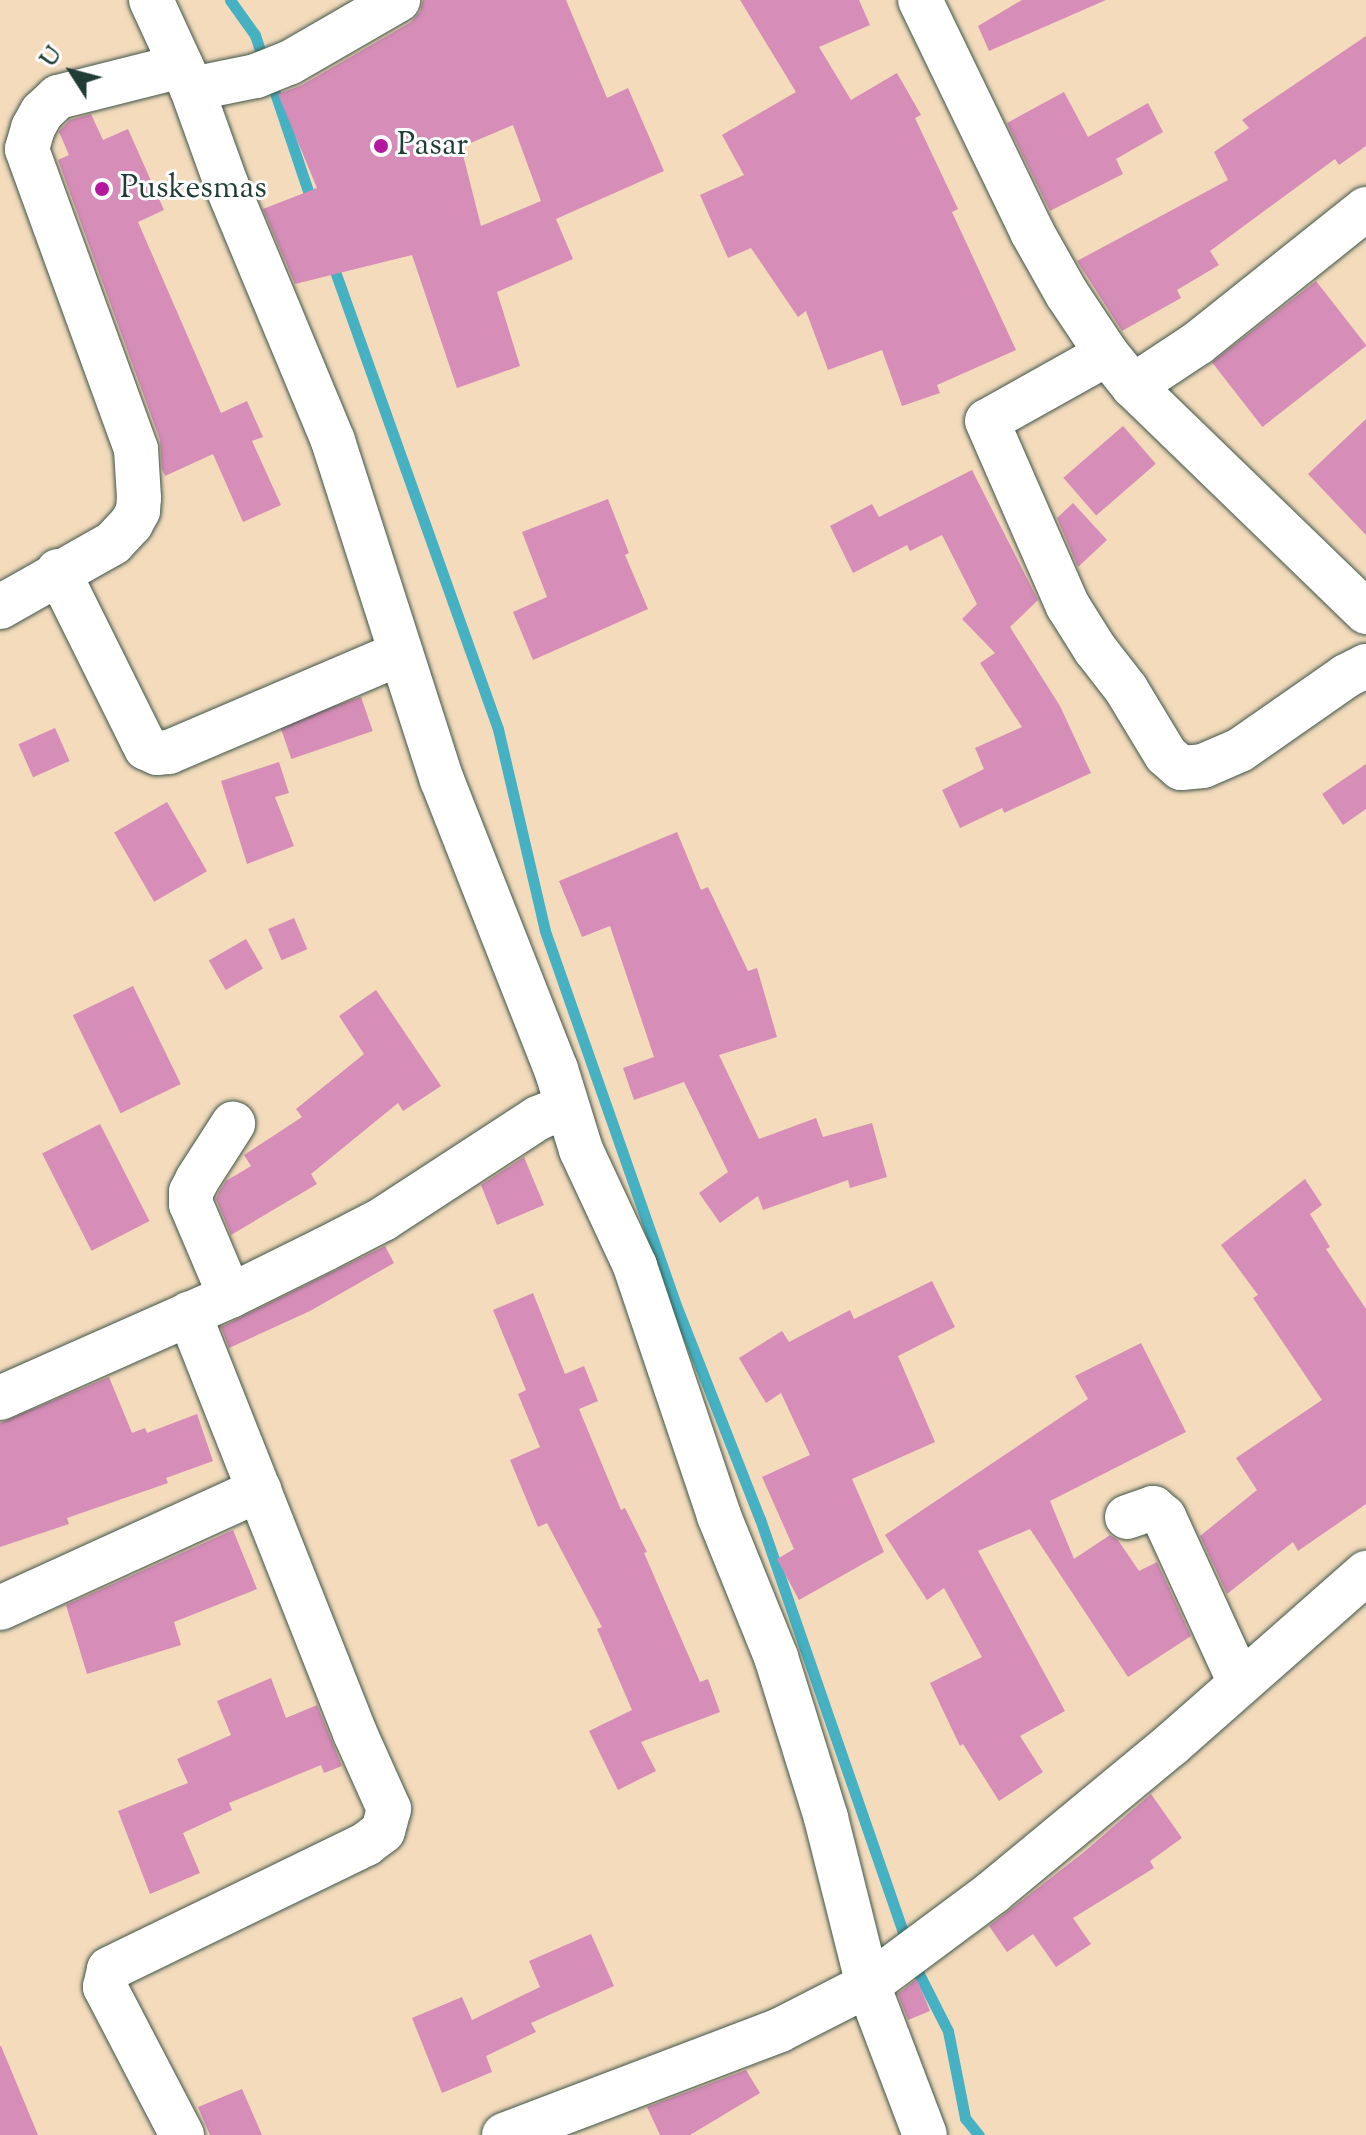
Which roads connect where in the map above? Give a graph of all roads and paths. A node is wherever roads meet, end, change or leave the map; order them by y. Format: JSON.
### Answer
{"nodes":[{"id":1,"x":151,"y":0,"type":"edge"},
{"id":2,"x":398,"y":0,"type":"edge"},
{"id":3,"x":920,"y":0,"type":"edge"},
{"id":4,"x":187,"y":77,"type":"junction"},
{"id":5,"x":1366,"y":209,"type":"edge"},
{"id":6,"x":1120,"y":370,"type":"junction"},
{"id":7,"x":58,"y":571,"type":"junction"},
{"id":8,"x":0,"y":607,"type":"edge"},
{"id":9,"x":1366,"y":612,"type":"edge"},
{"id":10,"x":401,"y":653,"type":"junction"},
{"id":11,"x":1366,"y":666,"type":"edge"},
{"id":12,"x":567,"y":1106,"type":"junction"},
{"id":13,"x":233,"y":1124,"type":"dead end"},
{"id":14,"x":230,"y":1296,"type":"junction"},
{"id":15,"x":189,"y":1314,"type":"junction"},
{"id":16,"x":0,"y":1398,"type":"edge"},
{"id":17,"x":259,"y":1490,"type":"junction"},
{"id":18,"x":1127,"y":1517,"type":"dead end"},
{"id":19,"x":1366,"y":1573,"type":"edge"},
{"id":20,"x":0,"y":1608,"type":"edge"},
{"id":21,"x":1240,"y":1683,"type":"junction"},
{"id":22,"x":879,"y":1976,"type":"junction"},
{"id":23,"x":182,"y":2135,"type":"edge"},
{"id":24,"x":504,"y":2135,"type":"edge"},
{"id":25,"x":925,"y":2135,"type":"edge"}],
"edges":[{"from":1,"to":4,"type":"street"},
{"from":2,"to":4,"type":"street"},
{"from":3,"to":6,"type":"street"},
{"from":4,"to":7,"type":"street"},
{"from":4,"to":10,"type":"street"},
{"from":5,"to":6,"type":"street"},
{"from":6,"to":9,"type":"street"},
{"from":6,"to":11,"type":"street"},
{"from":7,"to":8,"type":"street"},
{"from":7,"to":10,"type":"street"},
{"from":10,"to":12,"type":"street"},
{"from":12,"to":14,"type":"street"},
{"from":12,"to":22,"type":"street"},
{"from":13,"to":14,"type":"street"},
{"from":14,"to":15,"type":"street"},
{"from":15,"to":16,"type":"street"},
{"from":15,"to":17,"type":"street"},
{"from":17,"to":20,"type":"street"},
{"from":17,"to":23,"type":"street"},
{"from":18,"to":21,"type":"street"},
{"from":19,"to":21,"type":"street"},
{"from":21,"to":22,"type":"street"},
{"from":22,"to":24,"type":"street"},
{"from":22,"to":25,"type":"street"}]}
